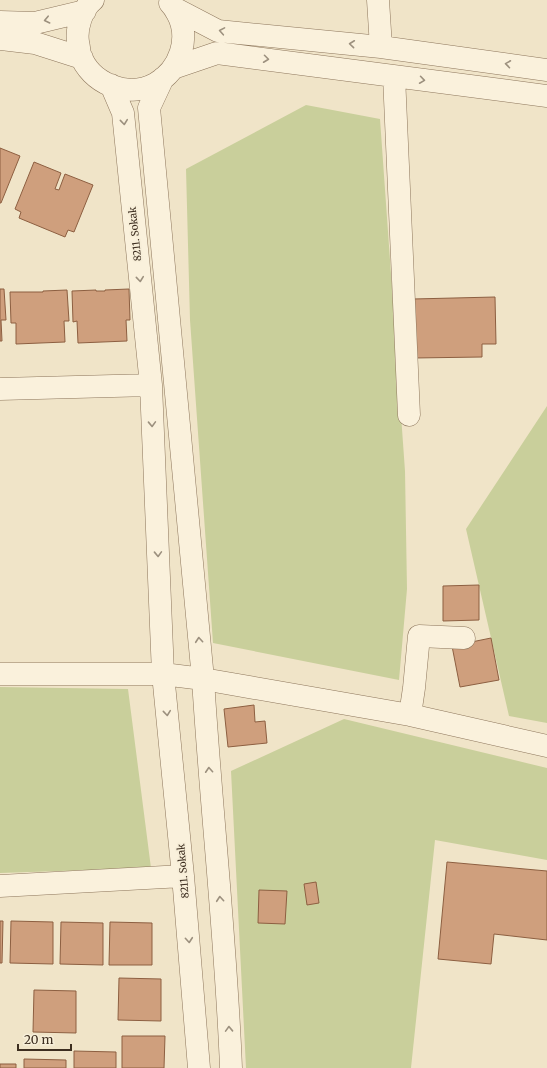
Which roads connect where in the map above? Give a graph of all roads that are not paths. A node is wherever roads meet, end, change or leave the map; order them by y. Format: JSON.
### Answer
{"nodes":[{"id":1,"x":378,"y":0,"type":"edge"},
{"id":2,"x":171,"y":4,"type":"edge"},
{"id":3,"x":89,"y":6,"type":"edge"},
{"id":4,"x":0,"y":22,"type":"edge"},
{"id":5,"x":0,"y":40,"type":"edge"},
{"id":6,"x":381,"y":47,"type":"junction"},
{"id":7,"x":82,"y":58,"type":"junction"},
{"id":8,"x":547,"y":70,"type":"edge"},
{"id":9,"x":168,"y":73,"type":"junction"},
{"id":10,"x":394,"y":76,"type":"junction"},
{"id":11,"x":111,"y":85,"type":"junction"},
{"id":12,"x":547,"y":96,"type":"edge"},
{"id":13,"x":150,"y":385,"type":"junction"},
{"id":14,"x":0,"y":389,"type":"edge"},
{"id":15,"x":408,"y":414,"type":"dead end"},
{"id":16,"x":464,"y":638,"type":"dead end"},
{"id":17,"x":0,"y":674,"type":"edge"},
{"id":18,"x":163,"y":674,"type":"junction"},
{"id":19,"x":203,"y":679,"type":"junction"},
{"id":20,"x":410,"y":715,"type":"junction"},
{"id":21,"x":547,"y":746,"type":"edge"},
{"id":22,"x":183,"y":876,"type":"junction"},
{"id":23,"x":0,"y":886,"type":"edge"},
{"id":24,"x":199,"y":1068,"type":"edge"},
{"id":25,"x":231,"y":1068,"type":"edge"}],
"edges":[{"from":1,"to":6,"type":"street"},
{"from":6,"to":2,"type":"street","one_way":true},
{"from":2,"to":9,"type":"street"},
{"from":3,"to":4,"type":"street","one_way":true},
{"from":3,"to":7,"type":"street"},
{"from":5,"to":7,"type":"street"},
{"from":8,"to":6,"type":"street","one_way":true},
{"from":7,"to":11,"type":"street"},
{"from":9,"to":10,"type":"street","one_way":true},
{"from":9,"to":11,"type":"street"},
{"from":19,"to":9,"type":"street","one_way":true},
{"from":10,"to":12,"type":"street","one_way":true},
{"from":10,"to":15,"type":"street"},
{"from":11,"to":13,"type":"street","name":"8211. Sokak","one_way":true},
{"from":13,"to":14,"type":"street"},
{"from":13,"to":18,"type":"street","name":"8211. Sokak","one_way":true},
{"from":16,"to":20,"type":"street"},
{"from":17,"to":18,"type":"street"},
{"from":18,"to":19,"type":"street"},
{"from":18,"to":22,"type":"street","name":"8211. Sokak","one_way":true},
{"from":19,"to":20,"type":"street"},
{"from":25,"to":19,"type":"street","one_way":true},
{"from":20,"to":21,"type":"street"},
{"from":22,"to":23,"type":"street"},
{"from":22,"to":24,"type":"street","name":"8211. Sokak","one_way":true}]}
